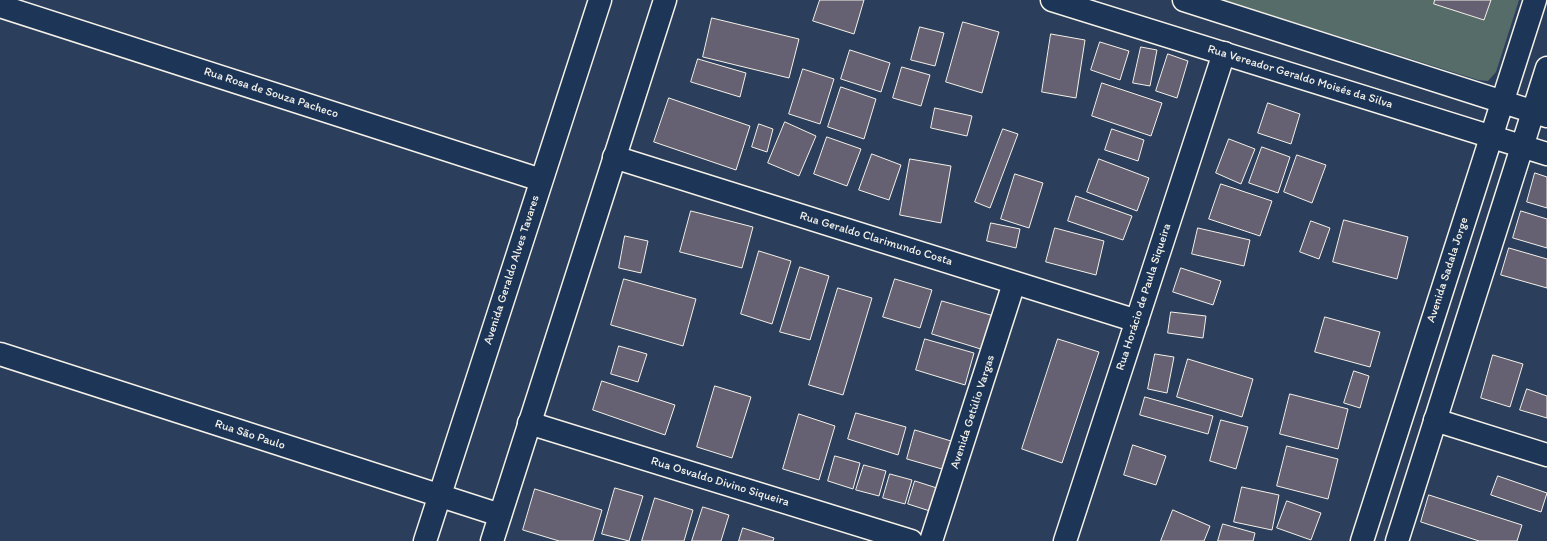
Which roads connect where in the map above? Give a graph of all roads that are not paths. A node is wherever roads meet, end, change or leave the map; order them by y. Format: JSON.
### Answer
{"nodes":[{"id":1,"x":600,"y":0,"type":"edge"},
{"id":2,"x":665,"y":0,"type":"edge"},
{"id":3,"x":1052,"y":0,"type":"edge"},
{"id":4,"x":1184,"y":0,"type":"edge"},
{"id":5,"x":1535,"y":0,"type":"edge"},
{"id":6,"x":1205,"y":3,"type":"edge"},
{"id":7,"x":0,"y":6,"type":"edge"},
{"id":8,"x":1224,"y":53,"type":"junction"},
{"id":9,"x":1547,"y":68,"type":"edge"},
{"id":10,"x":1502,"y":102,"type":"junction"},
{"id":11,"x":1540,"y":114,"type":"edge"},
{"id":12,"x":1491,"y":136,"type":"junction"},
{"id":13,"x":1522,"y":146,"type":"junction"},
{"id":14,"x":1547,"y":154,"type":"edge"},
{"id":15,"x":614,"y":157,"type":"junction"},
{"id":16,"x":541,"y":180,"type":"junction"},
{"id":17,"x":1014,"y":283,"type":"junction"},
{"id":18,"x":1137,"y":321,"type":"junction"},
{"id":19,"x":0,"y":354,"type":"edge"},
{"id":20,"x":1435,"y":420,"type":"junction"},
{"id":21,"x":529,"y":423,"type":"junction"},
{"id":22,"x":1547,"y":455,"type":"edge"},
{"id":23,"x":440,"y":495,"type":"junction"},
{"id":24,"x":500,"y":514,"type":"junction"},
{"id":25,"x":425,"y":541,"type":"edge"},
{"id":26,"x":492,"y":541,"type":"edge"},
{"id":27,"x":911,"y":541,"type":"edge"},
{"id":28,"x":931,"y":541,"type":"edge"},
{"id":29,"x":1065,"y":541,"type":"edge"},
{"id":30,"x":1362,"y":541,"type":"edge"},
{"id":31,"x":1397,"y":541,"type":"edge"}],
"edges":[{"from":1,"to":16,"type":"street","name":"Avenida Geraldo Alves Tavares"},
{"from":2,"to":15,"type":"street"},
{"from":3,"to":8,"type":"street","name":"Rua Vereador Geraldo Moisés da Silva"},
{"from":4,"to":6,"type":"street"},
{"from":5,"to":10,"type":"street","name":"Avenida Sadala Jorge"},
{"from":6,"to":10,"type":"street"},
{"from":7,"to":16,"type":"street","name":"Rua Rosa de Souza Pacheco"},
{"from":8,"to":12,"type":"street","name":"Rua Vereador Geraldo Moisés da Silva"},
{"from":8,"to":18,"type":"street","name":"Rua Horácio de Paula Siqueira"},
{"from":9,"to":11,"type":"street"},
{"from":10,"to":11,"type":"street"},
{"from":10,"to":12,"type":"street","name":"Avenida Sadala Jorge"},
{"from":11,"to":13,"type":"street"},
{"from":12,"to":13,"type":"street","name":"Rua Vereador Geraldo Moisés da Silva"},
{"from":12,"to":30,"type":"street","name":"Avenida Sadala Jorge"},
{"from":13,"to":14,"type":"street","name":"Rua Vereador Geraldo Moisés da Silva"},
{"from":13,"to":20,"type":"street"},
{"from":15,"to":17,"type":"street","name":"Rua Geraldo Clarimundo Costa"},
{"from":15,"to":21,"type":"street"},
{"from":16,"to":23,"type":"street","name":"Avenida Geraldo Alves Tavares"},
{"from":17,"to":18,"type":"street","name":"Rua Geraldo Clarimundo Costa"},
{"from":17,"to":28,"type":"street","name":"Avenida Getúlio Vargas"},
{"from":18,"to":29,"type":"street","name":"Rua Horácio de Paula Siqueira"},
{"from":19,"to":23,"type":"street","name":"Rua São Paulo"},
{"from":20,"to":22,"type":"street"},
{"from":20,"to":31,"type":"street"},
{"from":21,"to":24,"type":"street"},
{"from":21,"to":27,"type":"street","name":"Rua Osvaldo Divino Siqueira"},
{"from":23,"to":24,"type":"street","name":"Rua São Paulo"},
{"from":23,"to":25,"type":"street","name":"Avenida Geraldo Alves Tavares"},
{"from":24,"to":26,"type":"street"}]}
